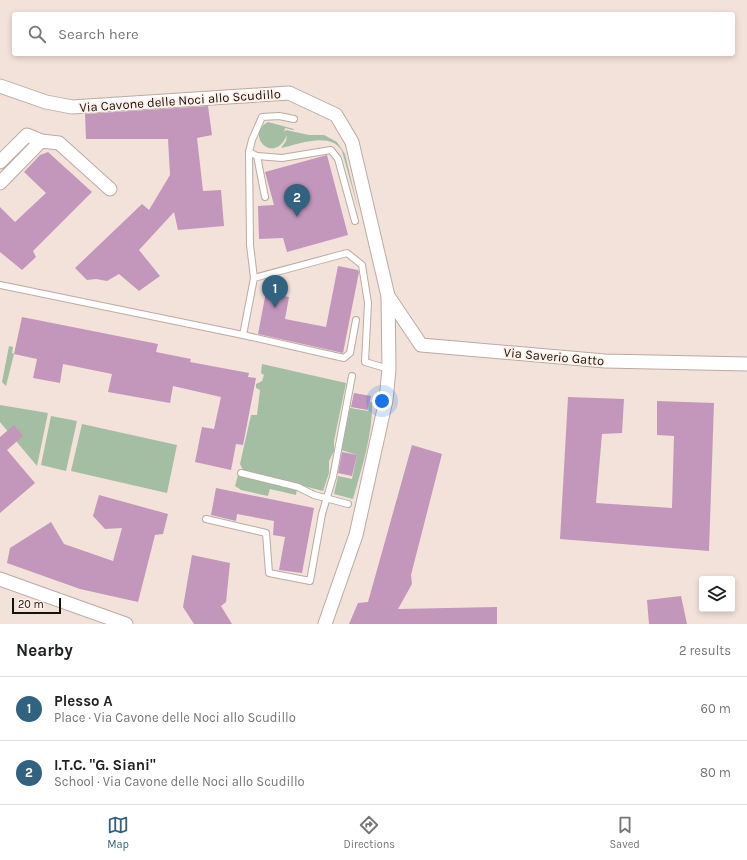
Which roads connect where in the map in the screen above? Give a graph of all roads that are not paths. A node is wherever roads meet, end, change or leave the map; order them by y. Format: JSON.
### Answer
{"nodes":[{"id":1,"x":0,"y":86,"type":"edge"},
{"id":2,"x":294,"y":118,"type":"dead end"},
{"id":3,"x":41,"y":141,"type":"junction"},
{"id":4,"x":249,"y":152,"type":"junction"},
{"id":5,"x":258,"y":156,"type":"junction"},
{"id":6,"x":0,"y":162,"type":"edge"},
{"id":7,"x":0,"y":184,"type":"edge"},
{"id":8,"x":110,"y":189,"type":"dead end"},
{"id":9,"x":265,"y":197,"type":"dead end"},
{"id":10,"x":355,"y":221,"type":"dead end"},
{"id":11,"x":254,"y":278,"type":"junction"},
{"id":12,"x":0,"y":285,"type":"edge"},
{"id":13,"x":388,"y":296,"type":"junction"},
{"id":14,"x":356,"y":320,"type":"dead end"},
{"id":15,"x":243,"y":335,"type":"junction"},
{"id":16,"x":747,"y":364,"type":"edge"},
{"id":17,"x":389,"y":369,"type":"junction"},
{"id":18,"x":352,"y":376,"type":"dead end"},
{"id":19,"x":241,"y":473,"type":"dead end"},
{"id":20,"x":327,"y":499,"type":"junction"},
{"id":21,"x":348,"y":504,"type":"dead end"},
{"id":22,"x":206,"y":519,"type":"dead end"},
{"id":23,"x":0,"y":579,"type":"edge"},
{"id":24,"x":0,"y":583,"type":"edge"},
{"id":25,"x":118,"y":624,"type":"edge"},
{"id":26,"x":126,"y":624,"type":"edge"},
{"id":27,"x":325,"y":624,"type":"edge"}],
"edges":[{"from":1,"to":13,"type":"street","name":"Via Cavone delle Noci allo Scudillo"},
{"from":2,"to":4,"type":"lane"},
{"from":3,"to":6,"type":"street"},
{"from":3,"to":7,"type":"street"},
{"from":3,"to":8,"type":"street"},
{"from":4,"to":5,"type":"lane"},
{"from":4,"to":11,"type":"lane"},
{"from":5,"to":9,"type":"lane"},
{"from":5,"to":10,"type":"lane"},
{"from":11,"to":15,"type":"lane"},
{"from":11,"to":17,"type":"lane"},
{"from":12,"to":15,"type":"lane"},
{"from":13,"to":16,"type":"street","name":"Via Saverio Gatto"},
{"from":13,"to":17,"type":"street","name":"Via Cavone delle Noci allo Scudillo"},
{"from":14,"to":15,"type":"lane"},
{"from":17,"to":27,"type":"street","name":"Via Cavone delle Noci allo Scudillo"},
{"from":18,"to":20,"type":"lane"},
{"from":19,"to":20,"type":"lane"},
{"from":20,"to":21,"type":"lane"},
{"from":20,"to":22,"type":"lane"},
{"from":23,"to":26,"type":"street"},
{"from":24,"to":25,"type":"street"}]}
